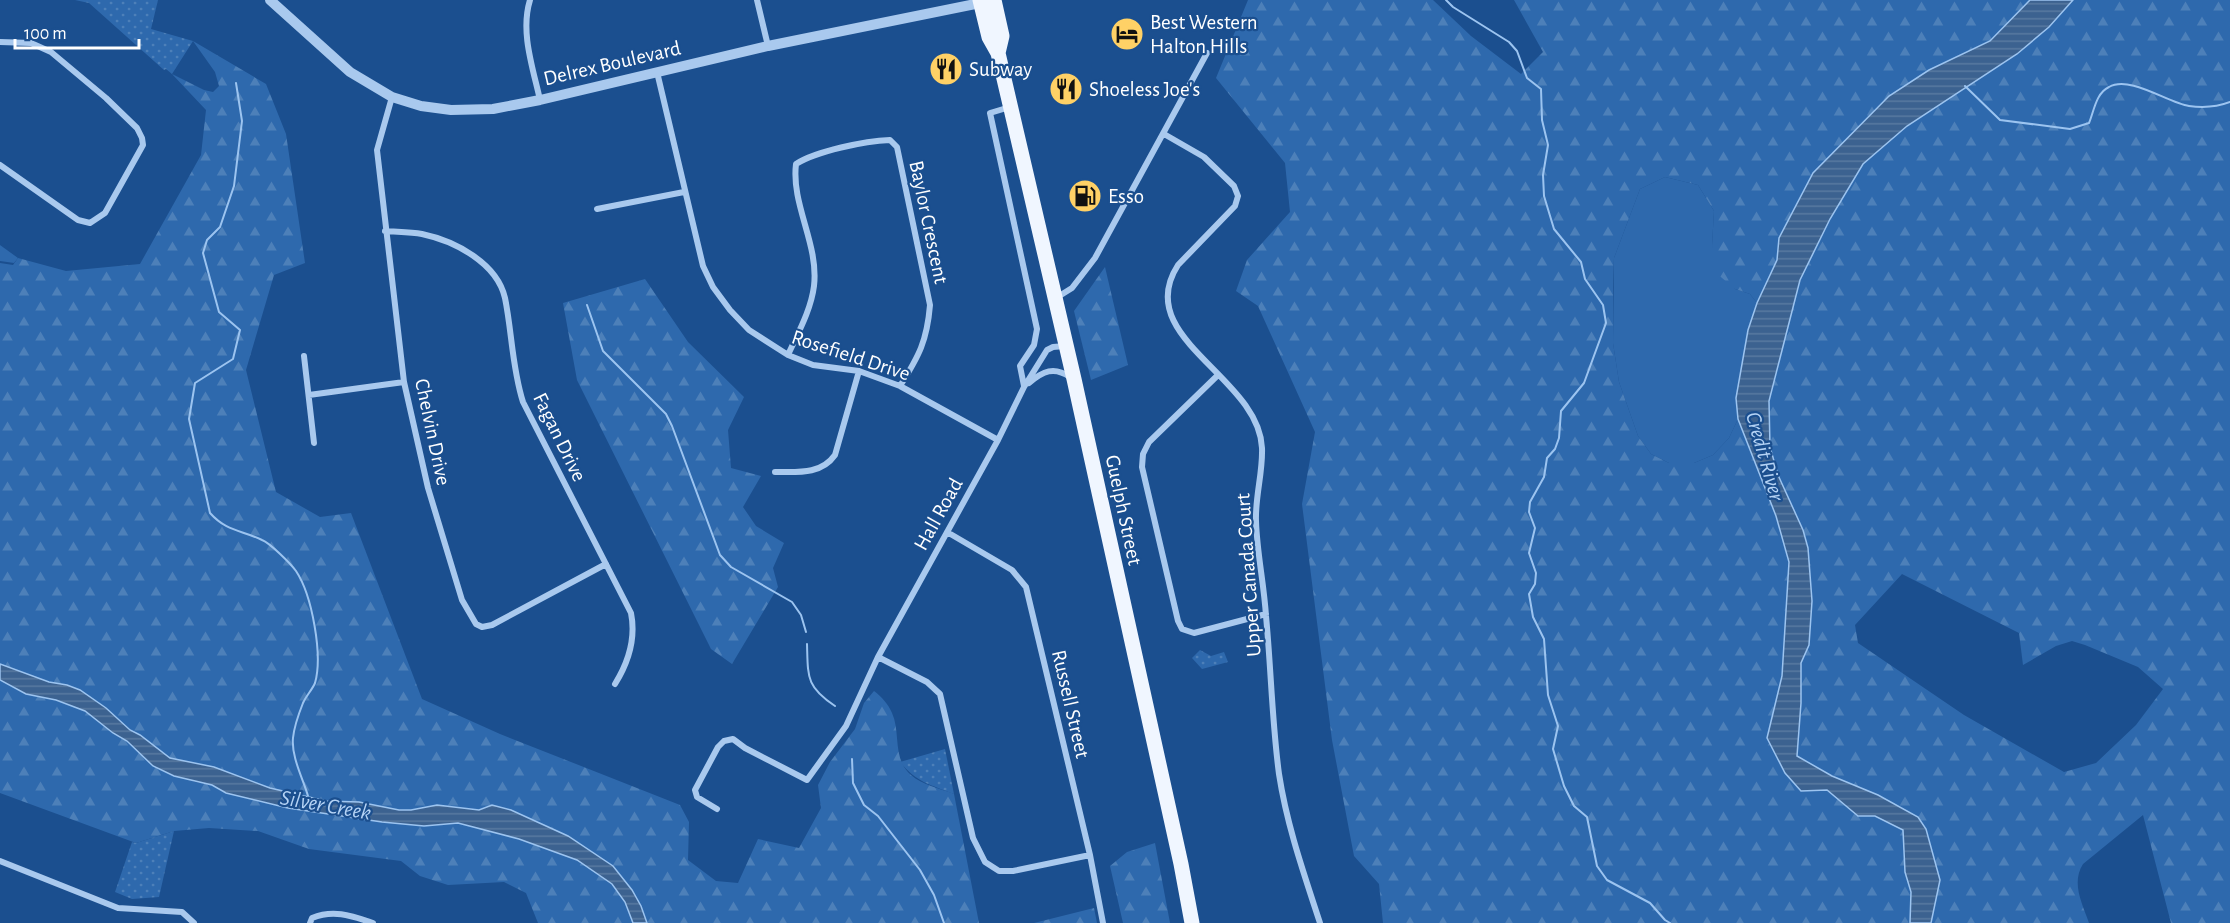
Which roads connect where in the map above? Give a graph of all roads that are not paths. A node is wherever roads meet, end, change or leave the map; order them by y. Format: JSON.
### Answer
{"nodes":[{"id":1,"x":270,"y":0,"type":"edge"},
{"id":2,"x":530,"y":0,"type":"edge"},
{"id":3,"x":757,"y":0,"type":"edge"},
{"id":4,"x":987,"y":1,"type":"edge"},
{"id":5,"x":0,"y":42,"type":"edge"},
{"id":6,"x":768,"y":46,"type":"junction"},
{"id":7,"x":1207,"y":53,"type":"dead end"},
{"id":8,"x":657,"y":72,"type":"junction"},
{"id":9,"x":392,"y":97,"type":"junction"},
{"id":10,"x":540,"y":100,"type":"junction"},
{"id":11,"x":1011,"y":107,"type":"junction"},
{"id":12,"x":1164,"y":134,"type":"junction"},
{"id":13,"x":0,"y":165,"type":"edge"},
{"id":14,"x":684,"y":192,"type":"junction"},
{"id":15,"x":597,"y":209,"type":"dead end"},
{"id":16,"x":385,"y":231,"type":"junction"},
{"id":17,"x":1055,"y":298,"type":"junction"},
{"id":18,"x":1066,"y":346,"type":"junction"},
{"id":19,"x":788,"y":355,"type":"junction"},
{"id":20,"x":304,"y":356,"type":"dead end"},
{"id":21,"x":859,"y":371,"type":"junction"},
{"id":22,"x":1218,"y":375,"type":"junction"},
{"id":23,"x":1074,"y":379,"type":"junction"},
{"id":24,"x":404,"y":382,"type":"junction"},
{"id":25,"x":900,"y":386,"type":"junction"},
{"id":26,"x":1024,"y":387,"type":"junction"},
{"id":27,"x":309,"y":395,"type":"junction"},
{"id":28,"x":998,"y":440,"type":"junction"},
{"id":29,"x":314,"y":443,"type":"dead end"},
{"id":30,"x":775,"y":472,"type":"dead end"},
{"id":31,"x":947,"y":532,"type":"junction"},
{"id":32,"x":606,"y":564,"type":"junction"},
{"id":33,"x":1266,"y":614,"type":"junction"},
{"id":34,"x":878,"y":657,"type":"junction"},
{"id":35,"x":615,"y":684,"type":"dead end"},
{"id":36,"x":717,"y":809,"type":"dead end"},
{"id":37,"x":1090,"y":855,"type":"junction"},
{"id":38,"x":0,"y":861,"type":"edge"},
{"id":39,"x":194,"y":923,"type":"edge"},
{"id":40,"x":310,"y":923,"type":"edge"},
{"id":41,"x":373,"y":923,"type":"edge"},
{"id":42,"x":1104,"y":923,"type":"edge"},
{"id":43,"x":1192,"y":923,"type":"edge"},
{"id":44,"x":1320,"y":923,"type":"edge"}],
"edges":[{"from":1,"to":9,"type":"street","name":"Delrex Boulevard"},
{"from":2,"to":10,"type":"street"},
{"from":3,"to":6,"type":"street"},
{"from":4,"to":6,"type":"street","name":"Delrex Boulevard"},
{"from":4,"to":11,"type":"main road","name":"Guelph Street"},
{"from":5,"to":13,"type":"street"},
{"from":6,"to":8,"type":"street","name":"Delrex Boulevard"},
{"from":7,"to":12,"type":"street"},
{"from":8,"to":10,"type":"street","name":"Delrex Boulevard"},
{"from":8,"to":14,"type":"street","name":"Rosefield Drive"},
{"from":9,"to":10,"type":"street","name":"Delrex Boulevard"},
{"from":9,"to":16,"type":"street","name":"Chelvin Drive"},
{"from":11,"to":17,"type":"main road","name":"Guelph Street"},
{"from":11,"to":26,"type":"street","name":"Hall Road"},
{"from":12,"to":17,"type":"street"},
{"from":12,"to":22,"type":"street","name":"Upper Canada Court"},
{"from":14,"to":15,"type":"street"},
{"from":14,"to":19,"type":"street","name":"Rosefield Drive"},
{"from":16,"to":24,"type":"street","name":"Chelvin Drive"},
{"from":16,"to":32,"type":"street","name":"Fagan Drive"},
{"from":17,"to":18,"type":"main road","name":"Guelph Street"},
{"from":18,"to":23,"type":"main road","name":"Guelph Street"},
{"from":18,"to":26,"type":"street","name":"Hall Road"},
{"from":19,"to":21,"type":"street","name":"Rosefield Drive"},
{"from":19,"to":25,"type":"street","name":"Baylor Crescent"},
{"from":20,"to":27,"type":"street"},
{"from":21,"to":25,"type":"street","name":"Rosefield Drive"},
{"from":21,"to":30,"type":"street"},
{"from":22,"to":33,"type":"street","name":"Upper Canada Court"},
{"from":22,"to":33,"type":"street"},
{"from":23,"to":26,"type":"street"},
{"from":23,"to":43,"type":"main road","name":"Guelph Street"},
{"from":24,"to":27,"type":"street"},
{"from":24,"to":32,"type":"street","name":"Chelvin Drive"},
{"from":25,"to":28,"type":"street","name":"Rosefield Drive"},
{"from":26,"to":28,"type":"street","name":"Hall Road"},
{"from":27,"to":29,"type":"street"},
{"from":28,"to":31,"type":"street","name":"Hall Road"},
{"from":31,"to":34,"type":"street","name":"Hall Road"},
{"from":31,"to":37,"type":"street","name":"Russell Street"},
{"from":32,"to":35,"type":"street","name":"Fagan Drive"},
{"from":33,"to":44,"type":"street","name":"Upper Canada Court"},
{"from":34,"to":36,"type":"street","name":"Hall Road"},
{"from":34,"to":37,"type":"street"},
{"from":37,"to":42,"type":"street","name":"Russell Street"},
{"from":38,"to":39,"type":"street"},
{"from":40,"to":41,"type":"street"}]}
